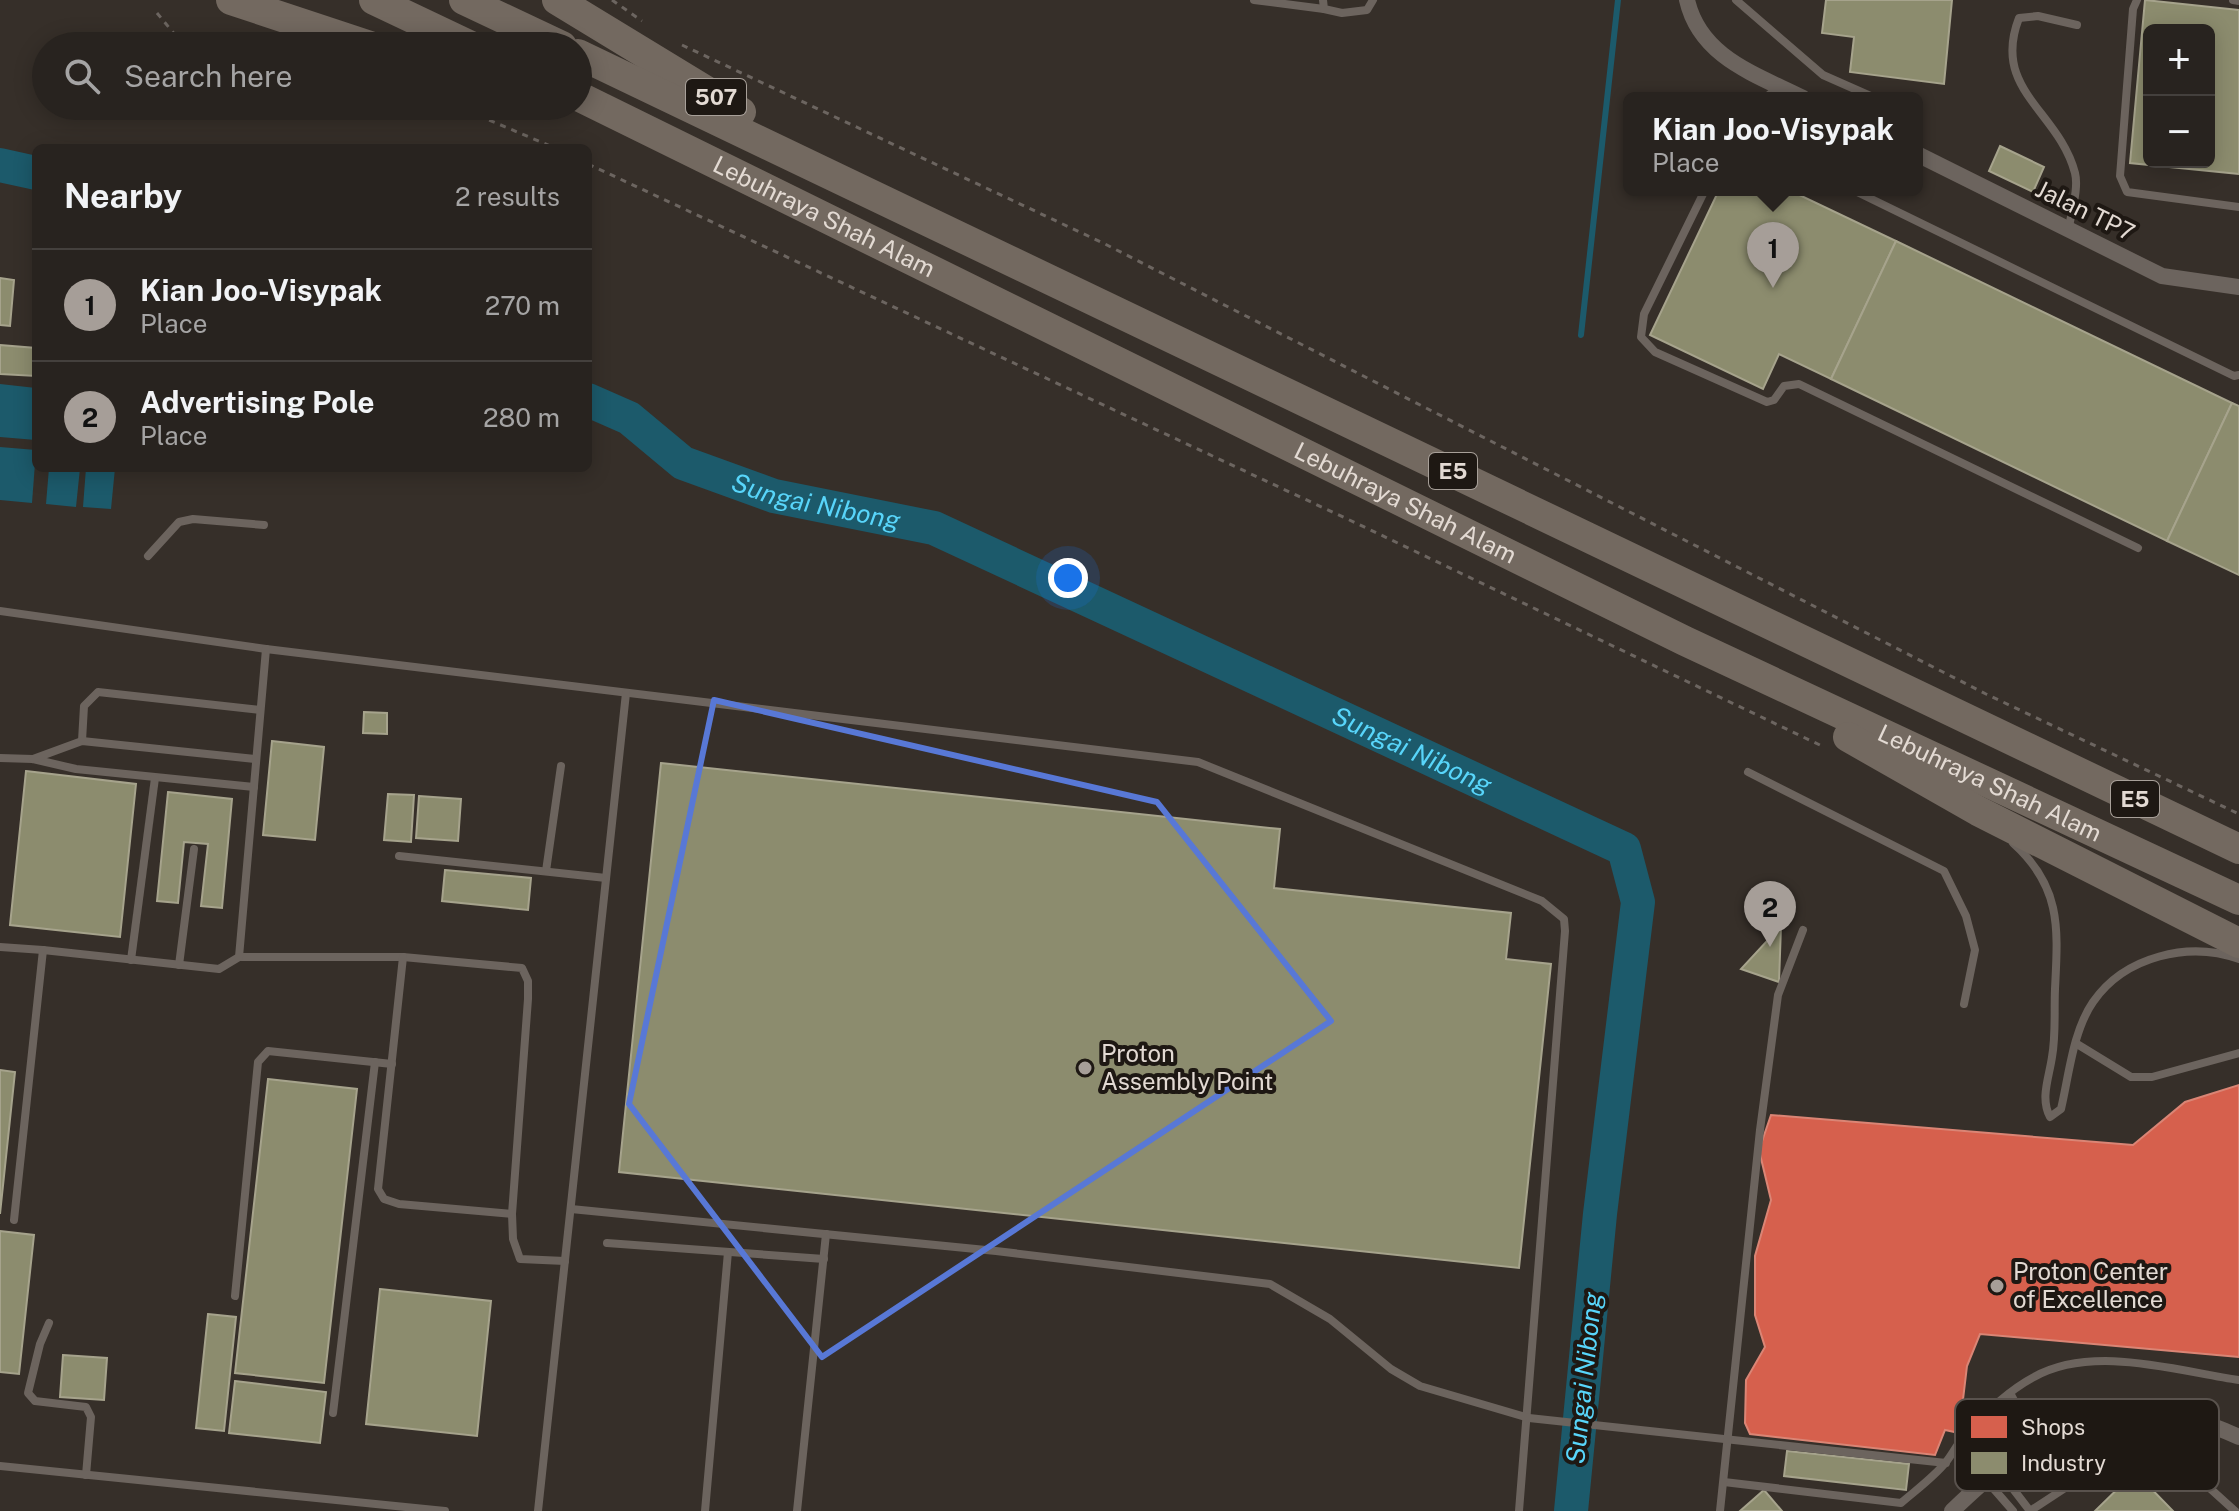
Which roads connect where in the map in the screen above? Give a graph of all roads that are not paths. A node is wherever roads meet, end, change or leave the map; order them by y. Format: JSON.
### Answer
{"nodes":[{"id":1,"x":231,"y":0,"type":"edge"},
{"id":2,"x":374,"y":0,"type":"edge"},
{"id":3,"x":464,"y":0,"type":"edge"},
{"id":4,"x":557,"y":0,"type":"edge"},
{"id":5,"x":1254,"y":0,"type":"edge"},
{"id":6,"x":1373,"y":0,"type":"edge"},
{"id":7,"x":1687,"y":0,"type":"edge"},
{"id":8,"x":1736,"y":0,"type":"edge"},
{"id":9,"x":2137,"y":0,"type":"edge"},
{"id":10,"x":1323,"y":4,"type":"edge"},
{"id":11,"x":2077,"y":25,"type":"dead end"},
{"id":12,"x":328,"y":32,"type":"edge"},
{"id":13,"x":441,"y":32,"type":"edge"},
{"id":14,"x":532,"y":32,"type":"edge"},
{"id":15,"x":592,"y":61,"type":"edge"},
{"id":16,"x":1779,"y":86,"type":"junction"},
{"id":17,"x":1772,"y":92,"type":"edge"},
{"id":18,"x":1791,"y":92,"type":"edge"},
{"id":19,"x":1861,"y":92,"type":"edge"},
{"id":20,"x":592,"y":103,"type":"edge"},
{"id":21,"x":592,"y":112,"type":"edge"},
{"id":22,"x":636,"y":124,"type":"junction"},
{"id":23,"x":1923,"y":157,"type":"edge"},
{"id":24,"x":876,"y":194,"type":"junction"},
{"id":25,"x":1702,"y":196,"type":"edge"},
{"id":26,"x":1865,"y":196,"type":"edge"},
{"id":27,"x":2239,"y":207,"type":"edge"},
{"id":28,"x":2069,"y":229,"type":"junction"},
{"id":29,"x":2239,"y":287,"type":"edge"},
{"id":30,"x":2239,"y":375,"type":"edge"},
{"id":31,"x":264,"y":525,"type":"dead end"},
{"id":32,"x":2138,"y":548,"type":"dead end"},
{"id":33,"x":148,"y":556,"type":"dead end"},
{"id":34,"x":0,"y":611,"type":"edge"},
{"id":35,"x":1685,"y":641,"type":"junction"},
{"id":36,"x":266,"y":649,"type":"junction"},
{"id":37,"x":626,"y":693,"type":"junction"},
{"id":38,"x":260,"y":710,"type":"junction"},
{"id":39,"x":82,"y":741,"type":"junction"},
{"id":40,"x":0,"y":758,"type":"edge"},
{"id":41,"x":33,"y":759,"type":"junction"},
{"id":42,"x":255,"y":759,"type":"junction"},
{"id":43,"x":561,"y":766,"type":"dead end"},
{"id":44,"x":1748,"y":772,"type":"dead end"},
{"id":45,"x":155,"y":778,"type":"junction"},
{"id":46,"x":254,"y":787,"type":"junction"},
{"id":47,"x":1978,"y":811,"type":"junction"},
{"id":48,"x":194,"y":849,"type":"dead end"},
{"id":49,"x":2239,"y":849,"type":"edge"},
{"id":50,"x":399,"y":856,"type":"dead end"},
{"id":51,"x":546,"y":871,"type":"junction"},
{"id":52,"x":606,"y":878,"type":"junction"},
{"id":53,"x":2239,"y":900,"type":"edge"},
{"id":54,"x":1803,"y":930,"type":"dead end"},
{"id":55,"x":2239,"y":943,"type":"edge"},
{"id":56,"x":0,"y":947,"type":"edge"},
{"id":57,"x":43,"y":950,"type":"junction"},
{"id":58,"x":239,"y":957,"type":"junction"},
{"id":59,"x":403,"y":957,"type":"junction"},
{"id":60,"x":2239,"y":959,"type":"edge"},
{"id":61,"x":131,"y":960,"type":"junction"},
{"id":62,"x":179,"y":965,"type":"junction"},
{"id":63,"x":1964,"y":1004,"type":"dead end"},
{"id":64,"x":2077,"y":1044,"type":"junction"},
{"id":65,"x":2239,"y":1053,"type":"edge"},
{"id":66,"x":375,"y":1062,"type":"junction"},
{"id":67,"x":392,"y":1064,"type":"junction"},
{"id":68,"x":571,"y":1209,"type":"junction"},
{"id":69,"x":512,"y":1214,"type":"junction"},
{"id":70,"x":14,"y":1220,"type":"dead end"},
{"id":71,"x":826,"y":1234,"type":"junction"},
{"id":72,"x":607,"y":1243,"type":"dead end"},
{"id":73,"x":728,"y":1252,"type":"junction"},
{"id":74,"x":824,"y":1259,"type":"junction"},
{"id":75,"x":565,"y":1261,"type":"junction"},
{"id":76,"x":235,"y":1296,"type":"dead end"},
{"id":77,"x":49,"y":1323,"type":"dead end"},
{"id":78,"x":2239,"y":1380,"type":"edge"},
{"id":79,"x":2010,"y":1393,"type":"junction"},
{"id":80,"x":2003,"y":1399,"type":"edge"},
{"id":81,"x":2013,"y":1399,"type":"edge"},
{"id":82,"x":333,"y":1413,"type":"dead end"},
{"id":83,"x":1529,"y":1418,"type":"junction"},
{"id":84,"x":2219,"y":1430,"type":"edge"},
{"id":85,"x":2239,"y":1437,"type":"edge"},
{"id":86,"x":1729,"y":1440,"type":"junction"},
{"id":87,"x":1955,"y":1449,"type":"edge"},
{"id":88,"x":1946,"y":1463,"type":"junction"},
{"id":89,"x":0,"y":1466,"type":"edge"},
{"id":90,"x":86,"y":1475,"type":"junction"},
{"id":91,"x":1724,"y":1482,"type":"junction"},
{"id":92,"x":1973,"y":1491,"type":"edge"},
{"id":93,"x":2001,"y":1491,"type":"edge"},
{"id":94,"x":2009,"y":1491,"type":"edge"},
{"id":95,"x":2060,"y":1491,"type":"edge"},
{"id":96,"x":2213,"y":1491,"type":"edge"},
{"id":97,"x":445,"y":1511,"type":"edge"},
{"id":98,"x":538,"y":1511,"type":"edge"},
{"id":99,"x":705,"y":1511,"type":"edge"},
{"id":100,"x":797,"y":1511,"type":"edge"},
{"id":101,"x":1519,"y":1511,"type":"edge"},
{"id":102,"x":1720,"y":1511,"type":"edge"},
{"id":103,"x":1952,"y":1511,"type":"edge"},
{"id":104,"x":2013,"y":1511,"type":"edge"},
{"id":105,"x":2235,"y":1511,"type":"edge"}],
"edges":[{"from":1,"to":12,"type":"highway"},
{"from":2,"to":13,"type":"highway"},
{"from":3,"to":14,"type":"highway"},
{"from":4,"to":24,"type":"highway","number":"507"},
{"from":5,"to":10,"type":"lane"},
{"from":6,"to":10,"type":"lane"},
{"from":7,"to":16,"type":"street"},
{"from":8,"to":19,"type":"lane"},
{"from":9,"to":27,"type":"lane"},
{"from":11,"to":28,"type":"lane"},
{"from":15,"to":24,"type":"highway","name":"Lebuhraya Shah Alam","number":"E5"},
{"from":16,"to":17,"type":"lane"},
{"from":16,"to":18,"type":"street"},
{"from":20,"to":22,"type":"highway","name":"Lebuhraya Shah Alam","number":"E5"},
{"from":21,"to":22,"type":"highway"},
{"from":22,"to":35,"type":"highway","name":"Lebuhraya Shah Alam","number":"E5"},
{"from":23,"to":28,"type":"street","name":"Jalan TP7"},
{"from":24,"to":49,"type":"highway","name":"Lebuhraya Shah Alam","number":"E5"},
{"from":25,"to":32,"type":"lane"},
{"from":26,"to":30,"type":"lane"},
{"from":28,"to":29,"type":"street","name":"Jalan TP7"},
{"from":31,"to":33,"type":"lane"},
{"from":34,"to":36,"type":"lane"},
{"from":35,"to":47,"type":"highway"},
{"from":35,"to":53,"type":"highway","name":"Lebuhraya Shah Alam","number":"E5"},
{"from":36,"to":37,"type":"lane"},
{"from":36,"to":38,"type":"lane"},
{"from":37,"to":52,"type":"lane"},
{"from":37,"to":83,"type":"lane"},
{"from":38,"to":39,"type":"lane"},
{"from":38,"to":42,"type":"lane"},
{"from":39,"to":41,"type":"lane"},
{"from":39,"to":42,"type":"lane"},
{"from":40,"to":41,"type":"lane"},
{"from":41,"to":45,"type":"lane"},
{"from":42,"to":46,"type":"lane"},
{"from":43,"to":51,"type":"lane"},
{"from":44,"to":63,"type":"lane"},
{"from":45,"to":46,"type":"lane"},
{"from":45,"to":61,"type":"lane"},
{"from":46,"to":58,"type":"lane"},
{"from":47,"to":55,"type":"highway"},
{"from":47,"to":64,"type":"lane"},
{"from":48,"to":62,"type":"lane"},
{"from":50,"to":51,"type":"lane"},
{"from":51,"to":52,"type":"lane"},
{"from":52,"to":68,"type":"lane"},
{"from":54,"to":86,"type":"lane"},
{"from":56,"to":57,"type":"lane"},
{"from":57,"to":61,"type":"lane"},
{"from":57,"to":70,"type":"lane"},
{"from":58,"to":59,"type":"lane"},
{"from":58,"to":62,"type":"lane"},
{"from":59,"to":67,"type":"lane"},
{"from":59,"to":69,"type":"lane"},
{"from":60,"to":64,"type":"lane"},
{"from":61,"to":62,"type":"lane"},
{"from":64,"to":65,"type":"lane"},
{"from":66,"to":67,"type":"lane"},
{"from":66,"to":76,"type":"lane"},
{"from":66,"to":82,"type":"lane"},
{"from":67,"to":69,"type":"lane"},
{"from":68,"to":71,"type":"lane"},
{"from":68,"to":75,"type":"lane"},
{"from":69,"to":75,"type":"lane"},
{"from":71,"to":74,"type":"lane"},
{"from":71,"to":83,"type":"lane"},
{"from":72,"to":73,"type":"lane"},
{"from":73,"to":74,"type":"lane"},
{"from":73,"to":99,"type":"lane"},
{"from":74,"to":100,"type":"lane"},
{"from":75,"to":98,"type":"lane"},
{"from":77,"to":90,"type":"lane"},
{"from":78,"to":79,"type":"lane"},
{"from":79,"to":80,"type":"lane"},
{"from":79,"to":81,"type":"lane"},
{"from":83,"to":86,"type":"lane"},
{"from":83,"to":101,"type":"lane"},
{"from":84,"to":85,"type":"street"},
{"from":86,"to":88,"type":"lane"},
{"from":86,"to":91,"type":"lane"},
{"from":87,"to":88,"type":"lane"},
{"from":88,"to":91,"type":"lane"},
{"from":89,"to":90,"type":"lane"},
{"from":90,"to":97,"type":"lane"},
{"from":91,"to":102,"type":"lane"},
{"from":92,"to":103,"type":"street"},
{"from":93,"to":104,"type":"lane"},
{"from":94,"to":95,"type":"lane"},
{"from":96,"to":105,"type":"lane"}]}
